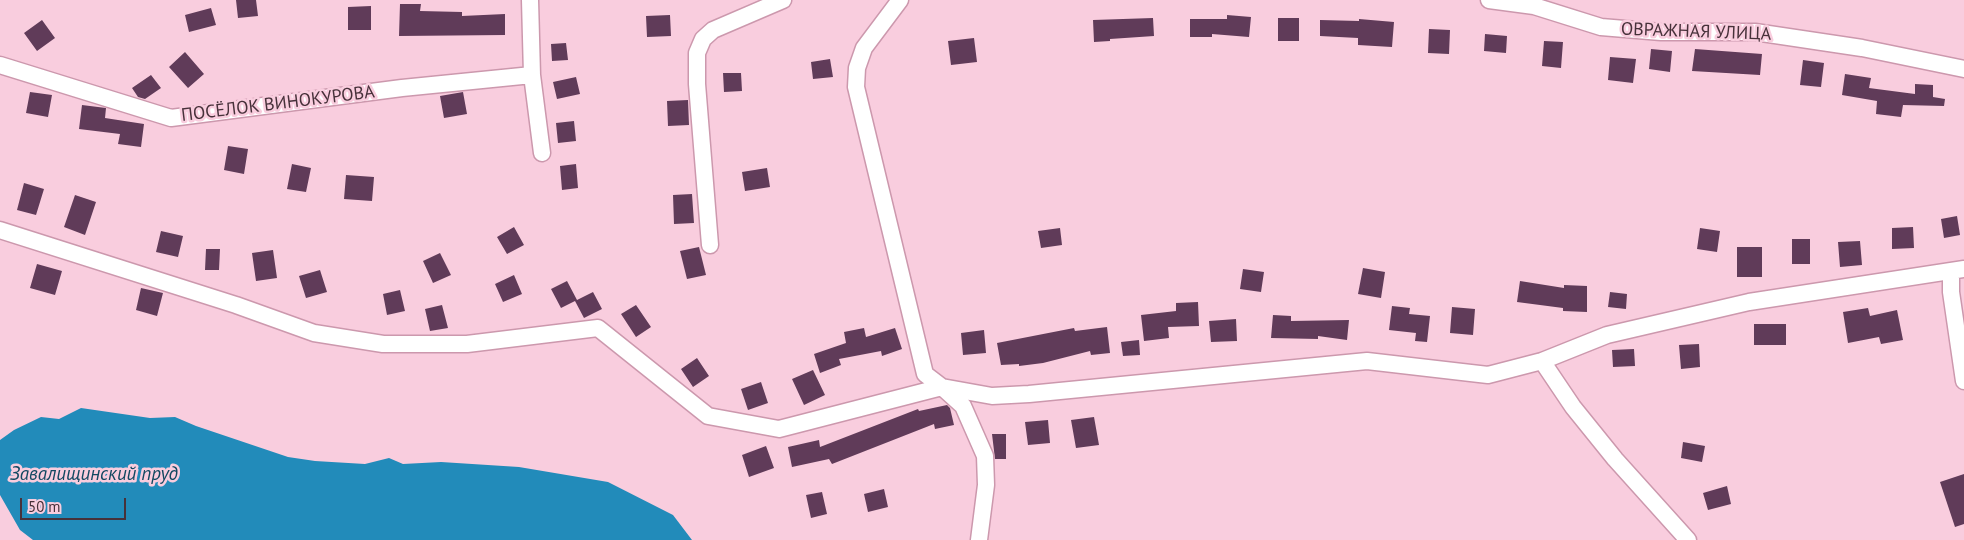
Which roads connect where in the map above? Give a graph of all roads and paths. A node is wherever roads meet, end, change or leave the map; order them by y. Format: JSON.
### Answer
{"nodes":[{"id":1,"x":530,"y":0,"type":"edge"},
{"id":2,"x":783,"y":0,"type":"edge"},
{"id":3,"x":900,"y":0,"type":"edge"},
{"id":4,"x":1489,"y":0,"type":"edge"},
{"id":5,"x":0,"y":65,"type":"edge"},
{"id":6,"x":1964,"y":69,"type":"edge"},
{"id":7,"x":532,"y":75,"type":"junction"},
{"id":8,"x":542,"y":153,"type":"dead end"},
{"id":9,"x":0,"y":230,"type":"edge"},
{"id":10,"x":710,"y":245,"type":"dead end"},
{"id":11,"x":1957,"y":270,"type":"edge"},
{"id":12,"x":1542,"y":362,"type":"junction"},
{"id":13,"x":1964,"y":381,"type":"edge"},
{"id":14,"x":942,"y":387,"type":"junction"},
{"id":15,"x":979,"y":540,"type":"edge"},
{"id":16,"x":1688,"y":540,"type":"edge"}],
"edges":[{"from":1,"to":7,"type":"street"},
{"from":2,"to":10,"type":"street"},
{"from":3,"to":14,"type":"street"},
{"from":4,"to":6,"type":"street","name":"ОВРАЖНАЯ УЛИЦА"},
{"from":5,"to":7,"type":"street","name":"ПОСЁЛОК ВИНОКУРОВА"},
{"from":7,"to":8,"type":"street"},
{"from":9,"to":14,"type":"street"},
{"from":11,"to":12,"type":"street"},
{"from":11,"to":13,"type":"street"},
{"from":12,"to":14,"type":"street"},
{"from":12,"to":16,"type":"street"},
{"from":14,"to":15,"type":"street"}]}
